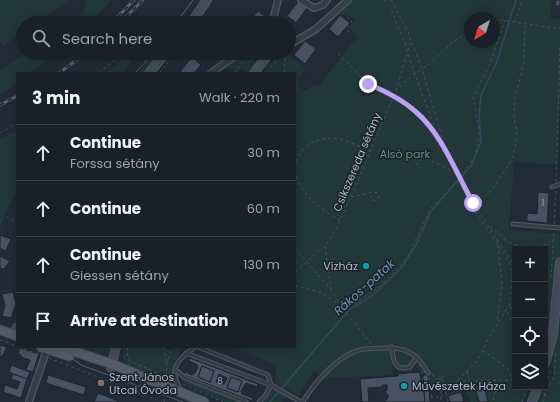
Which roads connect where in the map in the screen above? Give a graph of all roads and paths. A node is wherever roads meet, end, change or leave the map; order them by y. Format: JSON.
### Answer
{"nodes":[{"id":1,"x":207,"y":0,"type":"edge"},
{"id":2,"x":278,"y":0,"type":"edge"},
{"id":3,"x":302,"y":0,"type":"edge"},
{"id":4,"x":327,"y":0,"type":"edge"},
{"id":5,"x":348,"y":0,"type":"edge"},
{"id":6,"x":384,"y":0,"type":"edge"},
{"id":7,"x":391,"y":0,"type":"edge"},
{"id":8,"x":522,"y":0,"type":"edge"},
{"id":9,"x":338,"y":10,"type":"junction"},
{"id":10,"x":196,"y":16,"type":"edge"},
{"id":11,"x":274,"y":16,"type":"edge"},
{"id":12,"x":500,"y":20,"type":"edge"},
{"id":13,"x":505,"y":20,"type":"junction"},
{"id":14,"x":515,"y":23,"type":"junction"},
{"id":15,"x":525,"y":24,"type":"junction"},
{"id":16,"x":560,"y":30,"type":"edge"},
{"id":17,"x":352,"y":34,"type":"dead end"},
{"id":18,"x":464,"y":34,"type":"edge"},
{"id":19,"x":411,"y":40,"type":"junction"},
{"id":20,"x":296,"y":41,"type":"edge"},
{"id":21,"x":560,"y":46,"type":"edge"},
{"id":22,"x":407,"y":50,"type":"junction"},
{"id":23,"x":338,"y":53,"type":"dead end"},
{"id":24,"x":115,"y":60,"type":"edge"},
{"id":25,"x":160,"y":60,"type":"edge"},
{"id":26,"x":170,"y":60,"type":"edge"},
{"id":27,"x":218,"y":60,"type":"edge"},
{"id":28,"x":229,"y":60,"type":"edge"},
{"id":29,"x":245,"y":60,"type":"edge"},
{"id":30,"x":277,"y":60,"type":"edge"},
{"id":31,"x":285,"y":60,"type":"edge"},
{"id":32,"x":223,"y":64,"type":"junction"},
{"id":33,"x":422,"y":69,"type":"junction"},
{"id":34,"x":161,"y":71,"type":"edge"},
{"id":35,"x":101,"y":72,"type":"edge"},
{"id":36,"x":150,"y":72,"type":"edge"},
{"id":37,"x":212,"y":72,"type":"edge"},
{"id":38,"x":235,"y":72,"type":"edge"},
{"id":39,"x":268,"y":72,"type":"edge"},
{"id":40,"x":284,"y":72,"type":"edge"},
{"id":41,"x":414,"y":74,"type":"junction"},
{"id":42,"x":396,"y":91,"type":"junction"},
{"id":43,"x":393,"y":97,"type":"junction"},
{"id":44,"x":16,"y":124,"type":"edge"},
{"id":45,"x":0,"y":133,"type":"edge"},
{"id":46,"x":435,"y":136,"type":"junction"},
{"id":47,"x":444,"y":146,"type":"junction"},
{"id":48,"x":371,"y":151,"type":"junction"},
{"id":49,"x":447,"y":154,"type":"junction"},
{"id":50,"x":416,"y":165,"type":"dead end"},
{"id":51,"x":457,"y":173,"type":"junction"},
{"id":52,"x":460,"y":178,"type":"junction"},
{"id":53,"x":560,"y":184,"type":"edge"},
{"id":54,"x":556,"y":186,"type":"junction"},
{"id":55,"x":552,"y":187,"type":"dead end"},
{"id":56,"x":466,"y":190,"type":"junction"},
{"id":57,"x":372,"y":196,"type":"dead end"},
{"id":58,"x":351,"y":197,"type":"junction"},
{"id":59,"x":475,"y":206,"type":"junction"},
{"id":60,"x":6,"y":217,"type":"dead end"},
{"id":61,"x":340,"y":220,"type":"junction"},
{"id":62,"x":16,"y":222,"type":"edge"},
{"id":63,"x":513,"y":224,"type":"dead end"},
{"id":64,"x":490,"y":227,"type":"junction"},
{"id":65,"x":554,"y":228,"type":"junction"},
{"id":66,"x":560,"y":228,"type":"edge"},
{"id":67,"x":496,"y":238,"type":"junction"},
{"id":68,"x":553,"y":242,"type":"junction"},
{"id":69,"x":497,"y":243,"type":"junction"},
{"id":70,"x":548,"y":244,"type":"joint"},
{"id":71,"x":325,"y":246,"type":"junction"},
{"id":72,"x":296,"y":249,"type":"edge"},
{"id":73,"x":306,"y":261,"type":"junction"},
{"id":74,"x":512,"y":262,"type":"edge"},
{"id":75,"x":560,"y":262,"type":"edge"},
{"id":76,"x":296,"y":271,"type":"edge"},
{"id":77,"x":557,"y":280,"type":"edge"},
{"id":78,"x":296,"y":286,"type":"edge"},
{"id":79,"x":331,"y":290,"type":"junction"},
{"id":80,"x":512,"y":302,"type":"edge"},
{"id":81,"x":340,"y":304,"type":"junction"},
{"id":82,"x":509,"y":308,"type":"junction"},
{"id":83,"x":344,"y":311,"type":"junction"},
{"id":84,"x":506,"y":312,"type":"junction"},
{"id":85,"x":497,"y":322,"type":"junction"},
{"id":86,"x":512,"y":322,"type":"edge"},
{"id":87,"x":0,"y":330,"type":"edge"},
{"id":88,"x":16,"y":333,"type":"edge"},
{"id":89,"x":0,"y":340,"type":"edge"},
{"id":90,"x":16,"y":346,"type":"edge"},
{"id":91,"x":392,"y":347,"type":"junction"},
{"id":92,"x":24,"y":348,"type":"edge"},
{"id":93,"x":64,"y":348,"type":"edge"},
{"id":94,"x":116,"y":348,"type":"edge"},
{"id":95,"x":126,"y":348,"type":"edge"},
{"id":96,"x":163,"y":348,"type":"edge"},
{"id":97,"x":173,"y":348,"type":"edge"},
{"id":98,"x":194,"y":348,"type":"edge"},
{"id":99,"x":200,"y":348,"type":"edge"},
{"id":100,"x":374,"y":348,"type":"junction"},
{"id":101,"x":483,"y":350,"type":"junction"},
{"id":102,"x":44,"y":351,"type":"edge"},
{"id":103,"x":186,"y":353,"type":"junction"},
{"id":104,"x":548,"y":354,"type":"edge"},
{"id":105,"x":417,"y":357,"type":"junction"},
{"id":106,"x":167,"y":362,"type":"junction"},
{"id":107,"x":176,"y":365,"type":"junction"},
{"id":108,"x":112,"y":366,"type":"junction"},
{"id":109,"x":176,"y":370,"type":"junction"},
{"id":110,"x":466,"y":370,"type":"junction"},
{"id":111,"x":428,"y":373,"type":"junction"},
{"id":112,"x":447,"y":374,"type":"dead end"},
{"id":113,"x":422,"y":375,"type":"dead end"},
{"id":114,"x":166,"y":377,"type":"junction"},
{"id":115,"x":504,"y":379,"type":"junction"},
{"id":116,"x":440,"y":380,"type":"junction"},
{"id":117,"x":456,"y":380,"type":"junction"},
{"id":118,"x":469,"y":380,"type":"junction"},
{"id":119,"x":512,"y":380,"type":"joint"},
{"id":120,"x":177,"y":382,"type":"junction"},
{"id":121,"x":271,"y":385,"type":"junction"},
{"id":122,"x":430,"y":387,"type":"junction"},
{"id":123,"x":451,"y":387,"type":"junction"},
{"id":124,"x":424,"y":388,"type":"junction"},
{"id":125,"x":527,"y":390,"type":"edge"},
{"id":126,"x":537,"y":390,"type":"edge"},
{"id":127,"x":167,"y":391,"type":"dead end"},
{"id":128,"x":423,"y":391,"type":"dead end"},
{"id":129,"x":446,"y":393,"type":"junction"},
{"id":130,"x":185,"y":394,"type":"junction"},
{"id":131,"x":545,"y":396,"type":"junction"},
{"id":132,"x":432,"y":397,"type":"junction"},
{"id":133,"x":441,"y":397,"type":"junction"},
{"id":134,"x":425,"y":398,"type":"junction"},
{"id":135,"x":493,"y":400,"type":"dead end"},
{"id":136,"x":29,"y":402,"type":"edge"},
{"id":137,"x":163,"y":402,"type":"edge"},
{"id":138,"x":204,"y":402,"type":"edge"},
{"id":139,"x":223,"y":402,"type":"edge"},
{"id":140,"x":246,"y":402,"type":"edge"},
{"id":141,"x":259,"y":402,"type":"edge"},
{"id":142,"x":302,"y":402,"type":"edge"},
{"id":143,"x":426,"y":402,"type":"edge"},
{"id":144,"x":432,"y":402,"type":"edge"},
{"id":145,"x":441,"y":402,"type":"edge"},
{"id":146,"x":448,"y":402,"type":"edge"},
{"id":147,"x":522,"y":402,"type":"edge"},
{"id":148,"x":532,"y":402,"type":"edge"},
{"id":149,"x":543,"y":402,"type":"edge"}],
"edges":[{"from":1,"to":10,"type":"street"},
{"from":2,"to":11,"type":"street"},
{"from":3,"to":4,"type":"street"},
{"from":5,"to":9,"type":"street"},
{"from":6,"to":22,"type":"path"},
{"from":7,"to":19,"type":"path"},
{"from":8,"to":14,"type":"path"},
{"from":9,"to":17,"type":"path"},
{"from":9,"to":20,"type":"street"},
{"from":12,"to":13,"type":"path"},
{"from":13,"to":14,"type":"path"},
{"from":13,"to":52,"type":"path"},
{"from":14,"to":15,"type":"path"},
{"from":15,"to":16,"type":"path"},
{"from":15,"to":59,"type":"path"},
{"from":18,"to":33,"type":"path","name":"Csíkszereda sétány"},
{"from":19,"to":22,"type":"path"},
{"from":19,"to":33,"type":"path"},
{"from":21,"to":54,"type":"path"},
{"from":22,"to":41,"type":"path"},
{"from":22,"to":42,"type":"path"},
{"from":23,"to":43,"type":"path"},
{"from":24,"to":35,"type":"path"},
{"from":25,"to":36,"type":"street"},
{"from":26,"to":34,"type":"path"},
{"from":27,"to":32,"type":"path"},
{"from":28,"to":32,"type":"street"},
{"from":29,"to":38,"type":"path"},
{"from":30,"to":39,"type":"path"},
{"from":31,"to":40,"type":"path"},
{"from":32,"to":37,"type":"street"},
{"from":33,"to":41,"type":"path","name":"Csíkszereda sétány"},
{"from":33,"to":47,"type":"path"},
{"from":41,"to":42,"type":"path","name":"Csíkszereda sétány"},
{"from":41,"to":46,"type":"path"},
{"from":42,"to":43,"type":"path","name":"Csíkszereda sétány"},
{"from":43,"to":46,"type":"path"},
{"from":43,"to":48,"type":"path","name":"Csíkszereda sétány"},
{"from":44,"to":45,"type":"path"},
{"from":46,"to":47,"type":"path"},
{"from":46,"to":49,"type":"path"},
{"from":47,"to":49,"type":"path"},
{"from":48,"to":58,"type":"path","name":"Csíkszereda sétány"},
{"from":48,"to":61,"type":"path"},
{"from":49,"to":51,"type":"path"},
{"from":50,"to":51,"type":"path"},
{"from":51,"to":52,"type":"path"},
{"from":52,"to":56,"type":"path"},
{"from":52,"to":83,"type":"path"},
{"from":53,"to":54,"type":"lane"},
{"from":54,"to":55,"type":"lane"},
{"from":54,"to":65,"type":"path"},
{"from":56,"to":59,"type":"path"},
{"from":56,"to":69,"type":"path"},
{"from":57,"to":58,"type":"path"},
{"from":58,"to":61,"type":"path","name":"Csíkszereda sétány"},
{"from":59,"to":64,"type":"path"},
{"from":60,"to":62,"type":"path"},
{"from":61,"to":71,"type":"path","name":"Csíkszereda sétány"},
{"from":63,"to":65,"type":"lane"},
{"from":64,"to":67,"type":"path"},
{"from":64,"to":70,"type":"path"},
{"from":65,"to":66,"type":"lane"},
{"from":65,"to":68,"type":"path"},
{"from":67,"to":69,"type":"path"},
{"from":67,"to":74,"type":"path"},
{"from":68,"to":70,"type":"path"},
{"from":68,"to":77,"type":"path"},
{"from":69,"to":82,"type":"path"},
{"from":69,"to":85,"type":"path"},
{"from":71,"to":73,"type":"path","name":"Csíkszereda sétány"},
{"from":71,"to":79,"type":"path"},
{"from":72,"to":73,"type":"path"},
{"from":73,"to":76,"type":"path","name":"Csíkszereda sétány"},
{"from":73,"to":79,"type":"path"},
{"from":75,"to":77,"type":"street"},
{"from":77,"to":104,"type":"street"},
{"from":78,"to":81,"type":"path"},
{"from":79,"to":81,"type":"path"},
{"from":80,"to":82,"type":"path"},
{"from":81,"to":83,"type":"path"},
{"from":82,"to":84,"type":"path"},
{"from":83,"to":100,"type":"path"},
{"from":84,"to":85,"type":"path"},
{"from":84,"to":86,"type":"path"},
{"from":85,"to":101,"type":"path"},
{"from":87,"to":88,"type":"main road"},
{"from":89,"to":90,"type":"path"},
{"from":91,"to":100,"type":"lane"},
{"from":91,"to":105,"type":"lane"},
{"from":91,"to":105,"type":"lane"},
{"from":92,"to":102,"type":"path"},
{"from":93,"to":108,"type":"main road"},
{"from":94,"to":108,"type":"street"},
{"from":95,"to":114,"type":"path"},
{"from":96,"to":106,"type":"path"},
{"from":97,"to":106,"type":"path"},
{"from":98,"to":103,"type":"lane"},
{"from":99,"to":121,"type":"lane"},
{"from":100,"to":142,"type":"lane"},
{"from":101,"to":110,"type":"path"},
{"from":101,"to":119,"type":"path"},
{"from":102,"to":108,"type":"main road"},
{"from":102,"to":136,"type":"street"},
{"from":102,"to":137,"type":"path"},
{"from":103,"to":107,"type":"lane"},
{"from":103,"to":121,"type":"lane"},
{"from":105,"to":111,"type":"lane"},
{"from":106,"to":107,"type":"path"},
{"from":106,"to":114,"type":"path"},
{"from":107,"to":109,"type":"lane"},
{"from":108,"to":130,"type":"main road"},
{"from":109,"to":120,"type":"lane"},
{"from":109,"to":140,"type":"lane"},
{"from":110,"to":117,"type":"path"},
{"from":110,"to":118,"type":"path"},
{"from":111,"to":116,"type":"path"},
{"from":111,"to":122,"type":"path"},
{"from":112,"to":116,"type":"path"},
{"from":113,"to":124,"type":"path"},
{"from":114,"to":120,"type":"path"},
{"from":115,"to":118,"type":"path"},
{"from":115,"to":119,"type":"path"},
{"from":115,"to":135,"type":"path"},
{"from":116,"to":122,"type":"path"},
{"from":116,"to":123,"type":"path"},
{"from":116,"to":133,"type":"path"},
{"from":117,"to":118,"type":"path"},
{"from":117,"to":123,"type":"path"},
{"from":120,"to":130,"type":"lane"},
{"from":120,"to":139,"type":"path"},
{"from":121,"to":141,"type":"lane"},
{"from":121,"to":142,"type":"lane"},
{"from":122,"to":124,"type":"path"},
{"from":122,"to":132,"type":"path"},
{"from":123,"to":129,"type":"path"},
{"from":124,"to":128,"type":"path"},
{"from":124,"to":134,"type":"path"},
{"from":125,"to":147,"type":"path"},
{"from":126,"to":148,"type":"street"},
{"from":127,"to":137,"type":"path"},
{"from":129,"to":133,"type":"path"},
{"from":129,"to":146,"type":"path"},
{"from":130,"to":138,"type":"main road"},
{"from":131,"to":131,"type":"path"},
{"from":131,"to":149,"type":"path"},
{"from":132,"to":133,"type":"path"},
{"from":132,"to":134,"type":"path"},
{"from":132,"to":144,"type":"path"},
{"from":133,"to":145,"type":"path"},
{"from":134,"to":143,"type":"path"}]}
